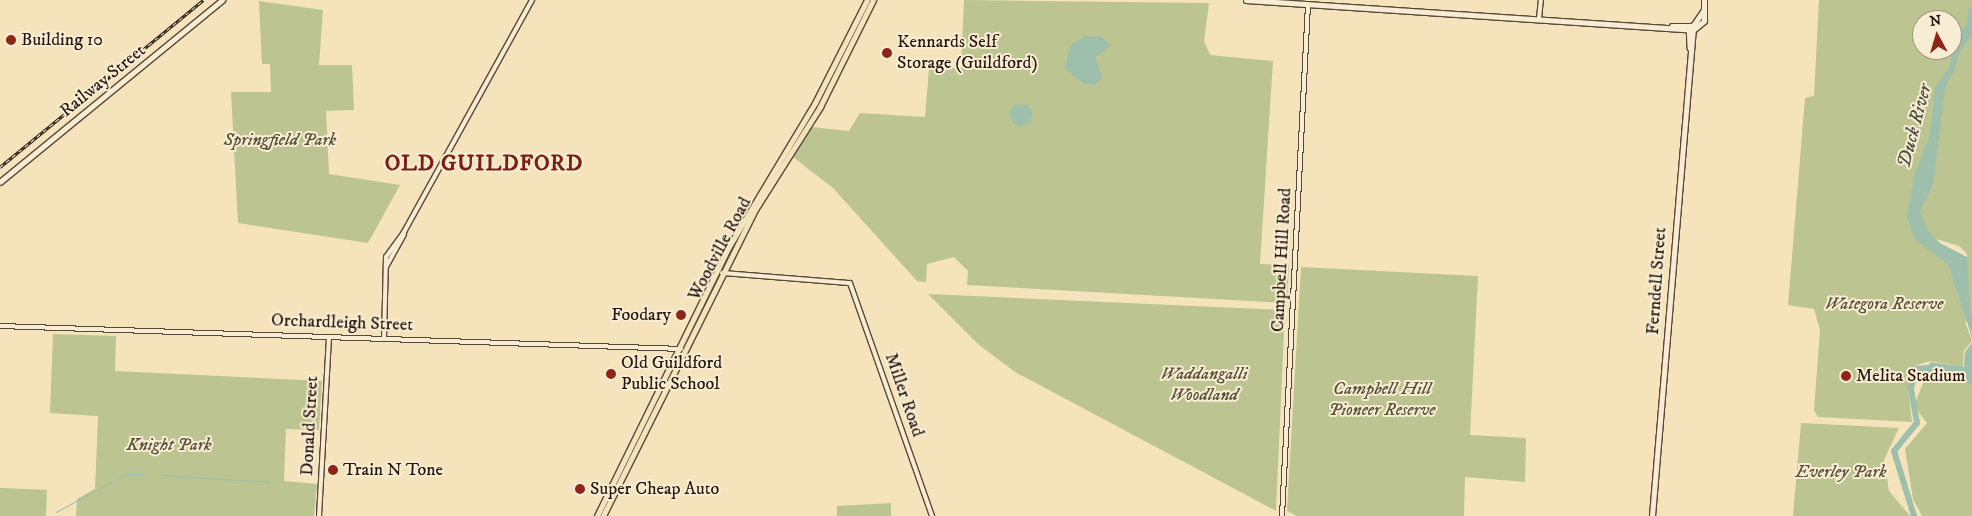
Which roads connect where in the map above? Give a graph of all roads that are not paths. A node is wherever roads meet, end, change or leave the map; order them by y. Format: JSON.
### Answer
{"nodes":[{"id":1,"x":222,"y":0,"type":"edge"},
{"id":2,"x":532,"y":0,"type":"edge"},
{"id":3,"x":867,"y":0,"type":"edge"},
{"id":4,"x":873,"y":0,"type":"edge"},
{"id":5,"x":1246,"y":0,"type":"edge"},
{"id":6,"x":1541,"y":0,"type":"edge"},
{"id":7,"x":1704,"y":0,"type":"edge"},
{"id":8,"x":1308,"y":5,"type":"junction"},
{"id":9,"x":1540,"y":18,"type":"junction"},
{"id":10,"x":1691,"y":28,"type":"junction"},
{"id":11,"x":790,"y":147,"type":"junction"},
{"id":12,"x":0,"y":182,"type":"edge"},
{"id":13,"x":722,"y":273,"type":"junction"},
{"id":14,"x":0,"y":326,"type":"edge"},
{"id":15,"x":329,"y":337,"type":"junction"},
{"id":16,"x":384,"y":338,"type":"junction"},
{"id":17,"x":682,"y":349,"type":"junction"},
{"id":18,"x":319,"y":516,"type":"edge"},
{"id":19,"x":597,"y":516,"type":"edge"},
{"id":20,"x":603,"y":516,"type":"edge"},
{"id":21,"x":932,"y":516,"type":"edge"},
{"id":22,"x":1282,"y":516,"type":"edge"},
{"id":23,"x":1652,"y":516,"type":"edge"}],
"edges":[{"from":1,"to":12,"type":"main road","name":"Railway Street"},
{"from":2,"to":16,"type":"street"},
{"from":3,"to":11,"type":"main road","name":"Woodville Road"},
{"from":4,"to":11,"type":"main road","name":"Woodville Road"},
{"from":5,"to":8,"type":"main road"},
{"from":6,"to":9,"type":"street"},
{"from":7,"to":10,"type":"main road"},
{"from":8,"to":9,"type":"main road"},
{"from":8,"to":22,"type":"street","name":"Campbell Hill Road"},
{"from":9,"to":10,"type":"main road"},
{"from":10,"to":23,"type":"main road","name":"Ferndell Street"},
{"from":11,"to":13,"type":"main road","name":"Woodville Road"},
{"from":11,"to":17,"type":"main road","name":"Woodville Road"},
{"from":13,"to":17,"type":"main road","name":"Woodville Road"},
{"from":13,"to":21,"type":"street","name":"Miller Road"},
{"from":14,"to":15,"type":"street","name":"Orchardleigh Street"},
{"from":15,"to":16,"type":"street","name":"Orchardleigh Street"},
{"from":15,"to":18,"type":"street","name":"Donald Street"},
{"from":16,"to":17,"type":"street","name":"Orchardleigh Street"},
{"from":17,"to":19,"type":"main road","name":"Woodville Road"},
{"from":17,"to":20,"type":"main road","name":"Woodville Road"}]}
